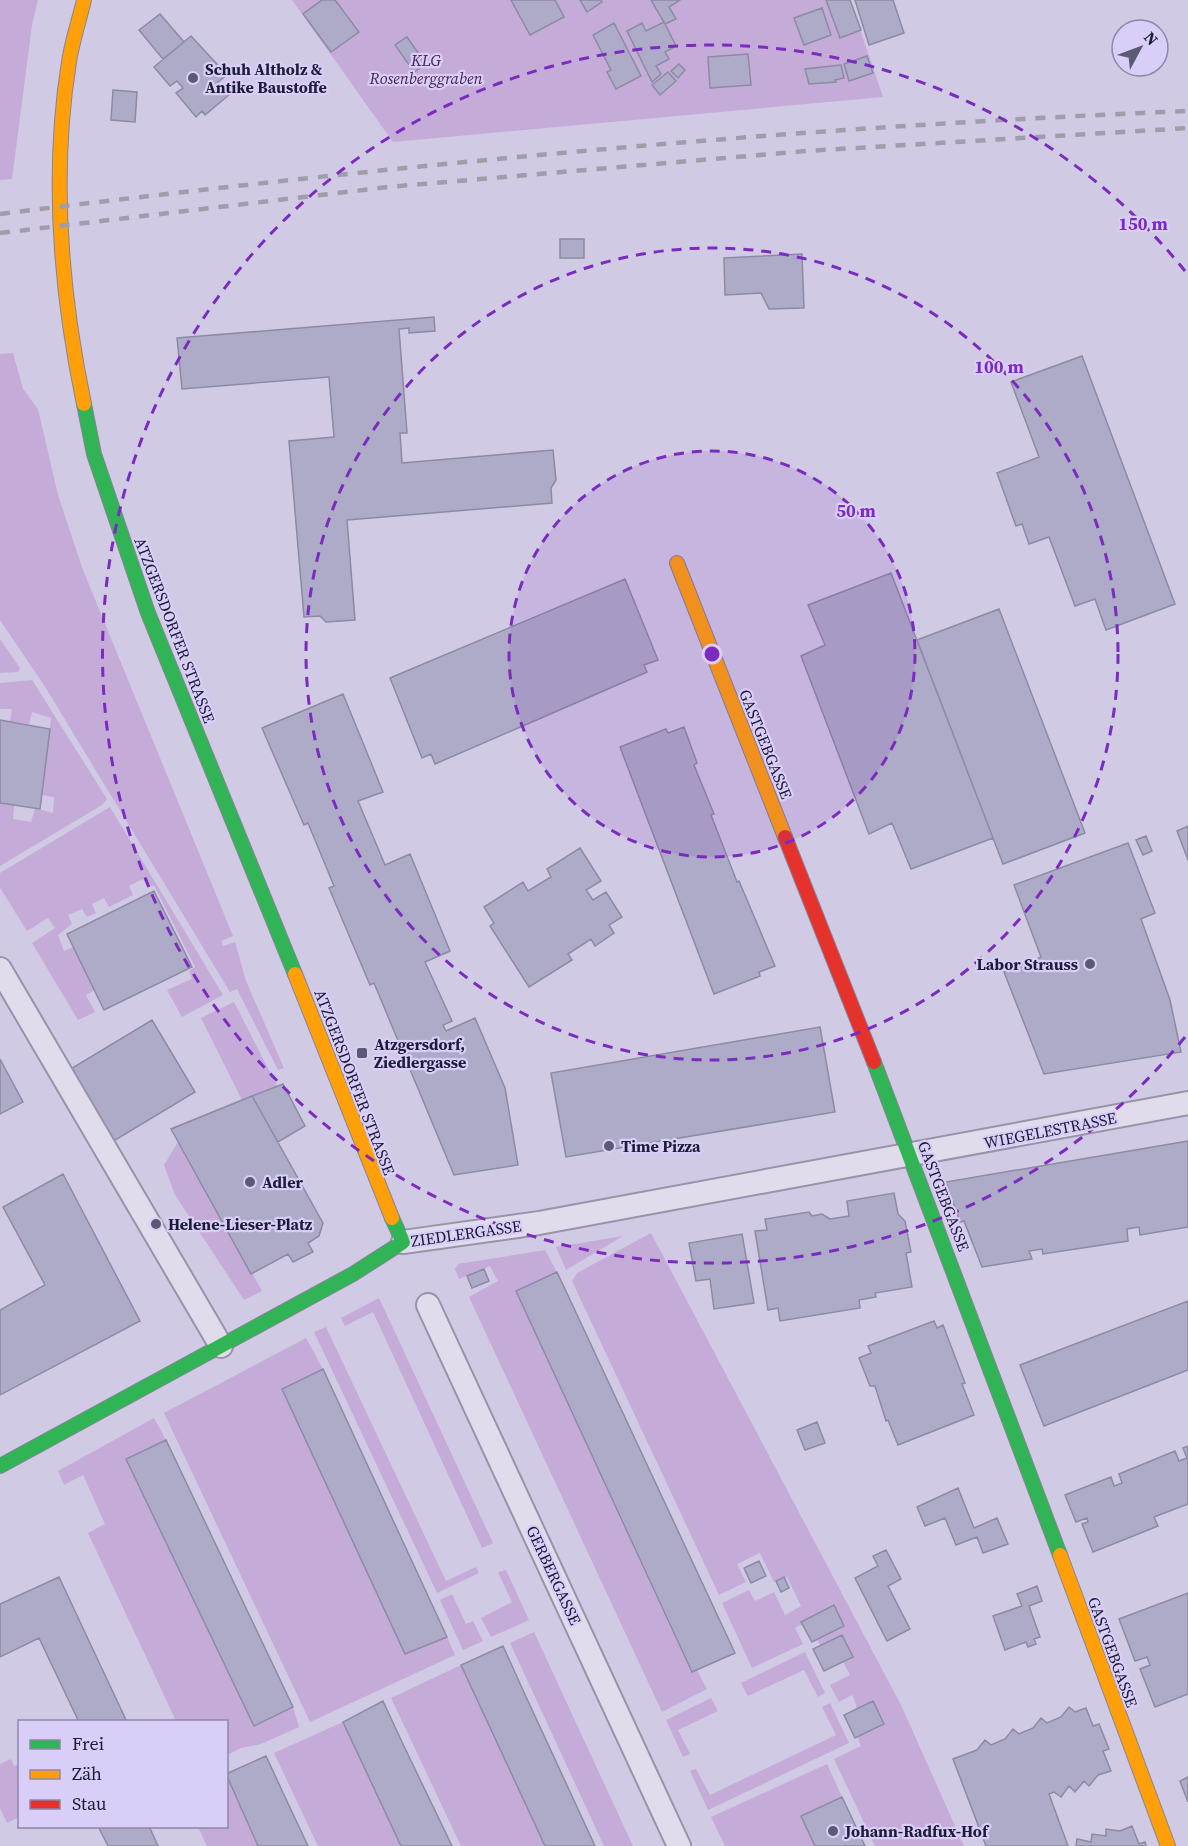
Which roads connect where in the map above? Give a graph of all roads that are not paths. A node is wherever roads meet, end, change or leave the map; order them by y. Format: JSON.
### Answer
{"nodes":[{"id":1,"x":84,"y":0,"type":"edge"},
{"id":2,"x":677,"y":562,"type":"dead end"},
{"id":3,"x":0,"y":969,"type":"edge"},
{"id":4,"x":1188,"y":1103,"type":"edge"},
{"id":5,"x":911,"y":1156,"type":"junction"},
{"id":6,"x":403,"y":1242,"type":"junction"},
{"id":7,"x":428,"y":1305,"type":"dead end"},
{"id":8,"x":220,"y":1346,"type":"junction"},
{"id":9,"x":0,"y":1466,"type":"edge"},
{"id":10,"x":680,"y":1846,"type":"edge"},
{"id":11,"x":1168,"y":1846,"type":"edge"}],
"edges":[{"from":1,"to":6,"type":"street","name":"ATZGERSDORFER STRASSE"},
{"from":2,"to":5,"type":"street","name":"GASTGEBGASSE"},
{"from":3,"to":8,"type":"street"},
{"from":4,"to":5,"type":"street","name":"WIEGELESTRASSE"},
{"from":5,"to":6,"type":"street","name":"ZIEDLERGASSE"},
{"from":5,"to":11,"type":"street","name":"GASTGEBGASSE"},
{"from":6,"to":8,"type":"street","name":"ZIEDLERGASSE"},
{"from":7,"to":10,"type":"street","name":"GERBERGASSE"},
{"from":8,"to":9,"type":"street","name":"ZIEDLERGASSE"}]}
